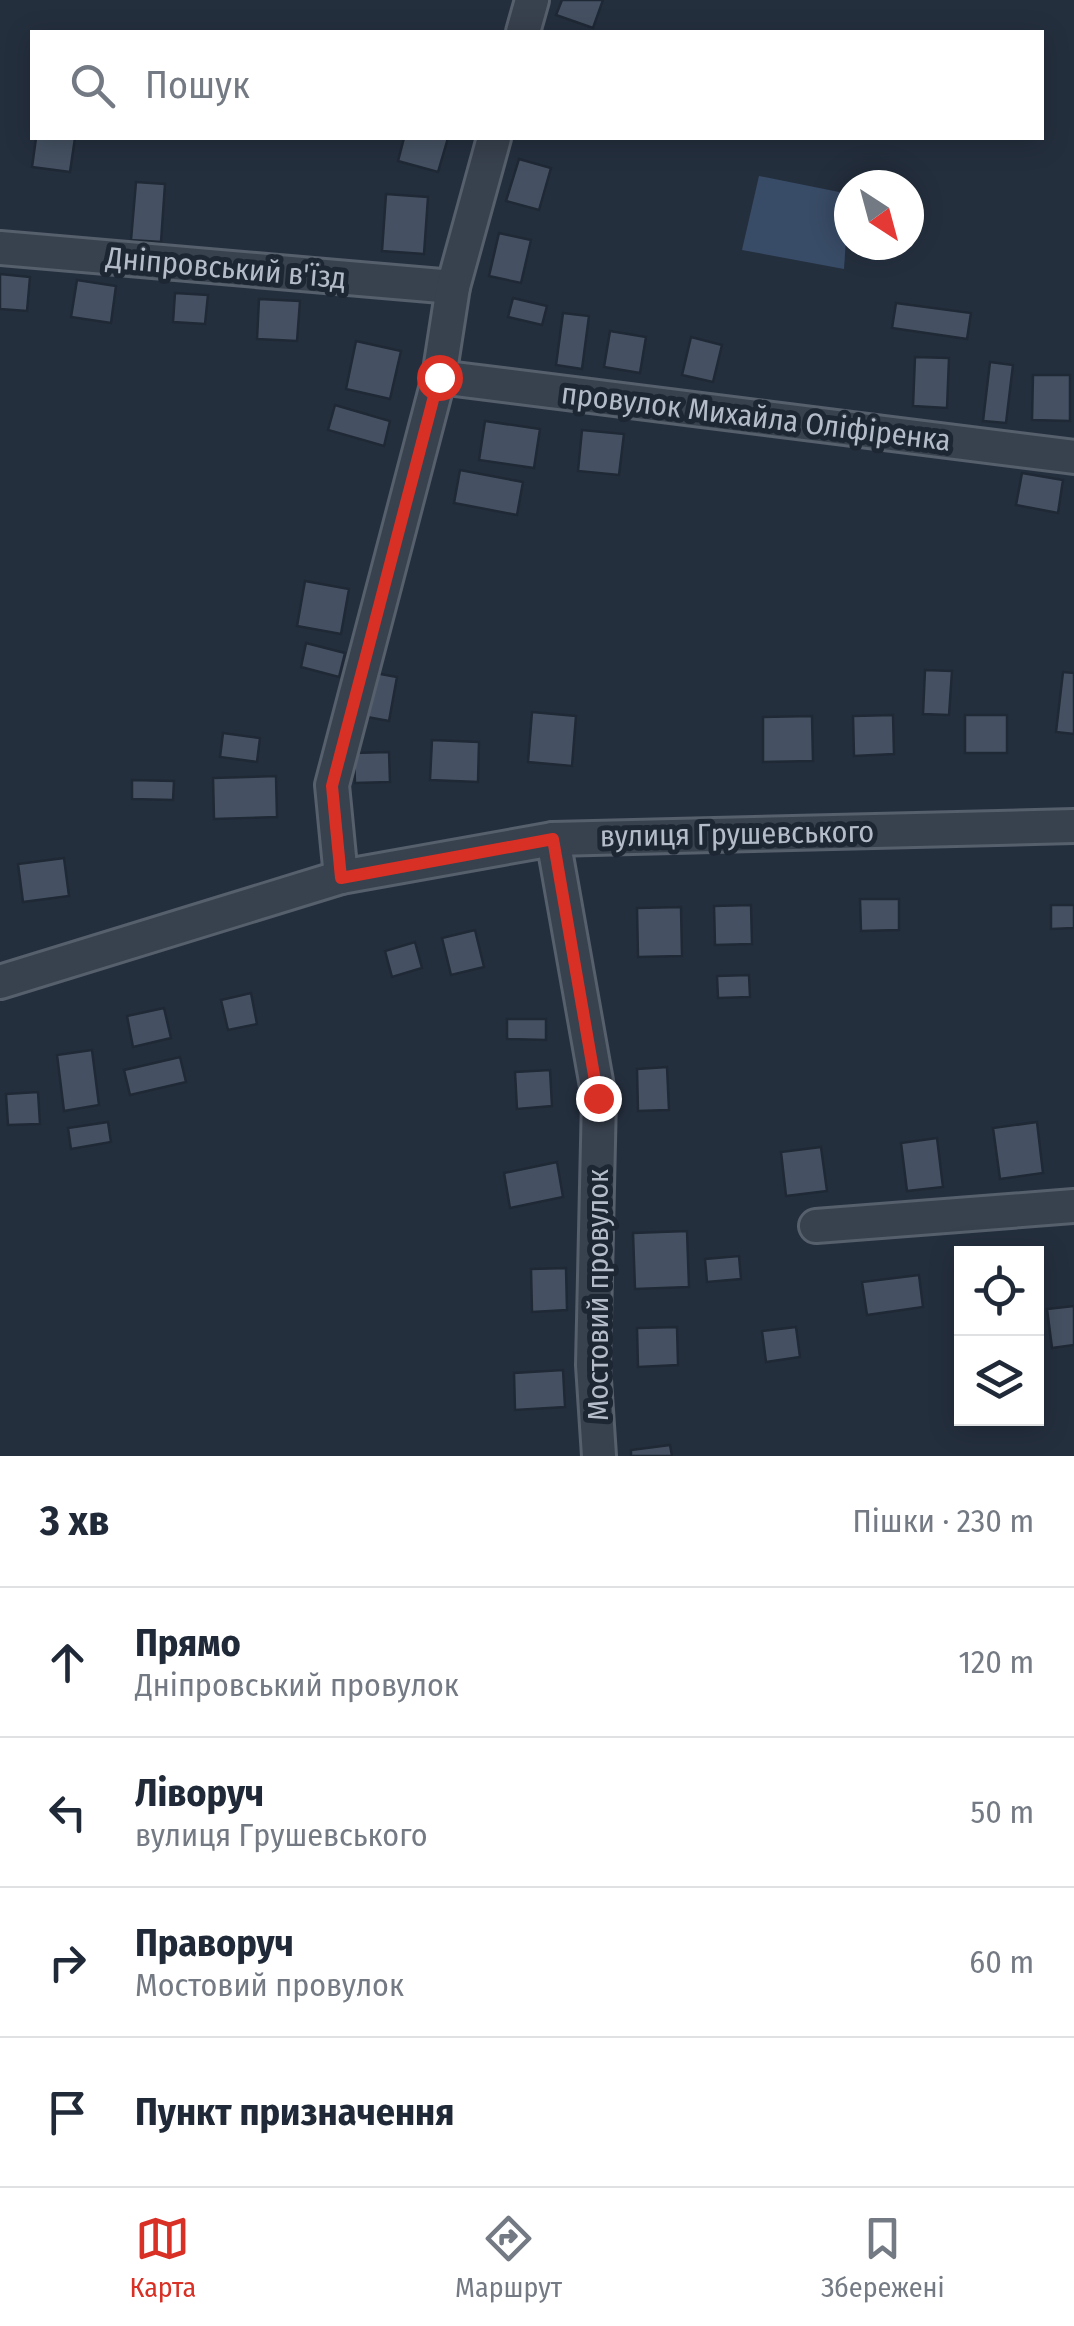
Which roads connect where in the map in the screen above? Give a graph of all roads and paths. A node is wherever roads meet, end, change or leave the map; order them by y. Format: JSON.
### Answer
{"nodes":[{"id":1,"x":532,"y":0,"type":"edge"},
{"id":2,"x":524,"y":30,"type":"edge"},
{"id":3,"x":493,"y":140,"type":"edge"},
{"id":4,"x":0,"y":248,"type":"edge"},
{"id":5,"x":452,"y":287,"type":"junction"},
{"id":6,"x":439,"y":377,"type":"junction"},
{"id":7,"x":1074,"y":457,"type":"edge"},
{"id":8,"x":1074,"y":826,"type":"edge"},
{"id":9,"x":553,"y":839,"type":"junction"},
{"id":10,"x":341,"y":878,"type":"junction"},
{"id":11,"x":0,"y":982,"type":"edge"},
{"id":12,"x":1074,"y":1206,"type":"edge"},
{"id":13,"x":816,"y":1226,"type":"dead end"},
{"id":14,"x":600,"y":1456,"type":"edge"}],
"edges":[{"from":1,"to":2,"type":"street"},
{"from":3,"to":5,"type":"street"},
{"from":4,"to":5,"type":"street","name":"Дніпровський в'їзд"},
{"from":5,"to":6,"type":"street"},
{"from":6,"to":7,"type":"street","name":"провулок Михайла Оліфіренка"},
{"from":6,"to":10,"type":"street"},
{"from":8,"to":9,"type":"street","name":"вулиця Грушевського"},
{"from":9,"to":10,"type":"street","name":"вулиця Грушевського"},
{"from":9,"to":14,"type":"street","name":"Мостовий провулок"},
{"from":10,"to":11,"type":"street","name":"вулиця Грушевського"},
{"from":12,"to":13,"type":"street"}]}
